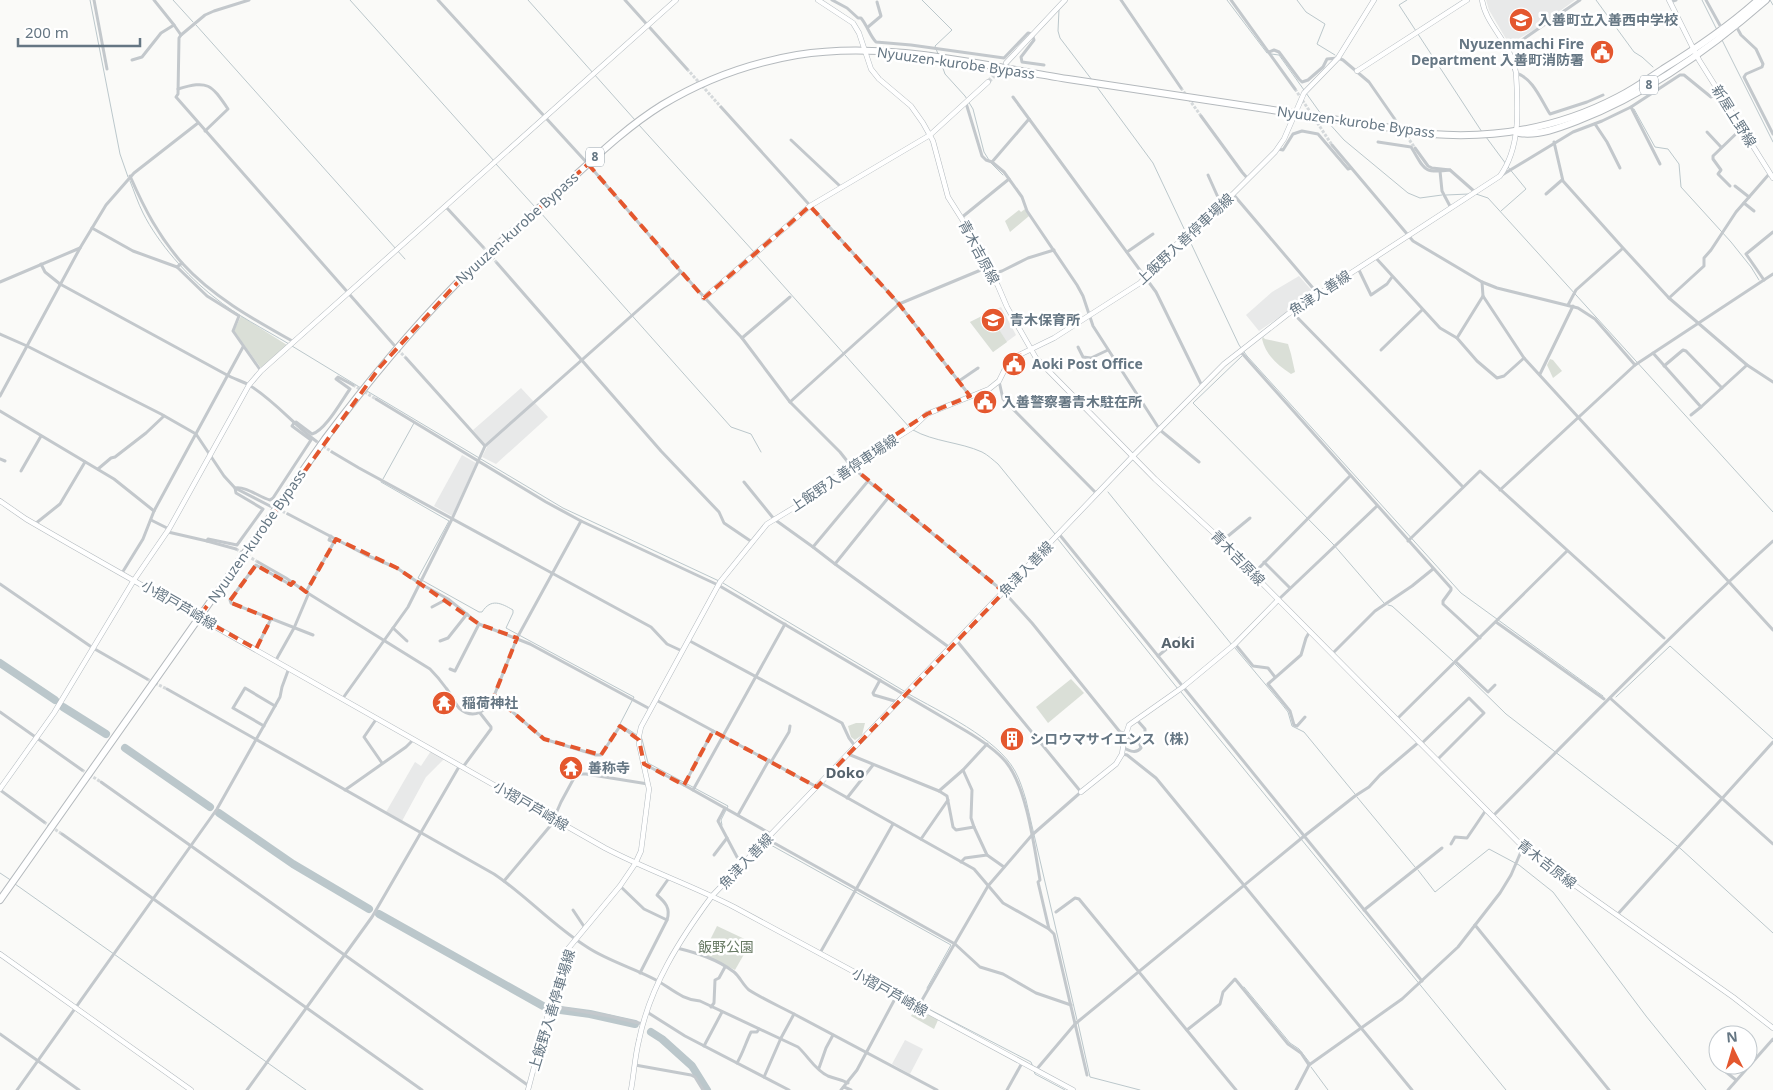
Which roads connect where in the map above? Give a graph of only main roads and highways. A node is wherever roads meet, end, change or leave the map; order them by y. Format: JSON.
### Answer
{"nodes":[{"id":1,"x":676,"y":0,"type":"edge"},
{"id":2,"x":818,"y":0,"type":"edge"},
{"id":3,"x":1065,"y":0,"type":"edge"},
{"id":4,"x":1374,"y":0,"type":"edge"},
{"id":5,"x":1467,"y":0,"type":"edge"},
{"id":6,"x":1482,"y":0,"type":"edge"},
{"id":7,"x":1758,"y":0,"type":"edge"},
{"id":8,"x":1766,"y":0,"type":"edge"},
{"id":9,"x":1669,"y":1,"type":"edge"},
{"id":10,"x":1724,"y":31,"type":"junction"},
{"id":11,"x":866,"y":51,"type":"junction"},
{"id":12,"x":1695,"y":52,"type":"junction"},
{"id":13,"x":1006,"y":63,"type":"tunnel mouth"},
{"id":14,"x":1357,"y":71,"type":"road end"},
{"id":15,"x":988,"y":82,"type":"tunnel mouth"},
{"id":16,"x":1296,"y":114,"type":"junction"},
{"id":17,"x":1515,"y":132,"type":"junction"},
{"id":18,"x":930,"y":135,"type":"junction"},
{"id":19,"x":1773,"y":178,"type":"edge"},
{"id":20,"x":704,"y":298,"type":"road end"},
{"id":21,"x":1031,"y":350,"type":"junction"},
{"id":22,"x":1133,"y":456,"type":"junction"},
{"id":23,"x":0,"y":502,"type":"edge"},
{"id":24,"x":134,"y":580,"type":"junction"},
{"id":25,"x":1278,"y":600,"type":"junction"},
{"id":26,"x":200,"y":617,"type":"junction"},
{"id":27,"x":0,"y":790,"type":"edge"},
{"id":28,"x":1081,"y":792,"type":"road end"},
{"id":29,"x":635,"y":864,"type":"junction"},
{"id":30,"x":712,"y":896,"type":"junction"},
{"id":31,"x":0,"y":900,"type":"edge"},
{"id":32,"x":0,"y":954,"type":"edge"},
{"id":33,"x":1773,"y":1028,"type":"edge"},
{"id":34,"x":529,"y":1088,"type":"edge"},
{"id":35,"x":192,"y":1090,"type":"edge"},
{"id":36,"x":631,"y":1090,"type":"edge"},
{"id":37,"x":1073,"y":1090,"type":"edge"}],
"edges":[{"from":1,"to":24,"type":"main road"},
{"from":2,"to":11,"type":"main road","name":"青木吉原線"},
{"from":3,"to":13,"type":"main road"},
{"from":4,"to":16,"type":"main road","name":"上飯野入善停車場線"},
{"from":5,"to":14,"type":"main road"},
{"from":6,"to":17,"type":"main road","name":"魚津入善線"},
{"from":7,"to":10,"type":"highway","number":"8"},
{"from":8,"to":10,"type":"highway","number":"8"},
{"from":9,"to":12,"type":"main road","name":"新屋上野線"},
{"from":10,"to":12,"type":"highway","number":"8"},
{"from":11,"to":16,"type":"highway","name":"Nyuuzen-kurobe Bypass","number":"8"},
{"from":11,"to":18,"type":"main road","name":"青木吉原線"},
{"from":11,"to":26,"type":"highway","name":"Nyuuzen-kurobe Bypass","number":"8"},
{"from":12,"to":17,"type":"highway","number":"8"},
{"from":12,"to":19,"type":"main road","name":"新屋上野線"},
{"from":15,"to":18,"type":"main road"},
{"from":16,"to":17,"type":"highway","name":"Nyuuzen-kurobe Bypass","number":"8"},
{"from":16,"to":21,"type":"main road","name":"上飯野入善停車場線"},
{"from":17,"to":22,"type":"main road","name":"魚津入善線"},
{"from":18,"to":20,"type":"main road"},
{"from":18,"to":21,"type":"main road","name":"青木吉原線"},
{"from":21,"to":22,"type":"main road","name":"青木吉原線"},
{"from":21,"to":29,"type":"main road","name":"上飯野入善停車場線"},
{"from":22,"to":25,"type":"main road","name":"青木吉原線"},
{"from":22,"to":30,"type":"main road","name":"魚津入善線"},
{"from":23,"to":24,"type":"main road","name":"小摺戸芦崎線"},
{"from":24,"to":26,"type":"main road","name":"小摺戸芦崎線"},
{"from":24,"to":27,"type":"main road"},
{"from":25,"to":28,"type":"main road"},
{"from":25,"to":33,"type":"main road","name":"青木吉原線"},
{"from":26,"to":29,"type":"main road","name":"小摺戸芦崎線"},
{"from":26,"to":31,"type":"highway","name":"Nyuuzen-kurobe Bypass","number":"8"},
{"from":29,"to":30,"type":"main road","name":"小摺戸芦崎線"},
{"from":29,"to":34,"type":"main road","name":"上飯野入善停車場線"},
{"from":30,"to":36,"type":"main road","name":"魚津入善線"},
{"from":30,"to":37,"type":"main road","name":"小摺戸芦崎線"},
{"from":32,"to":35,"type":"main road"}]}
